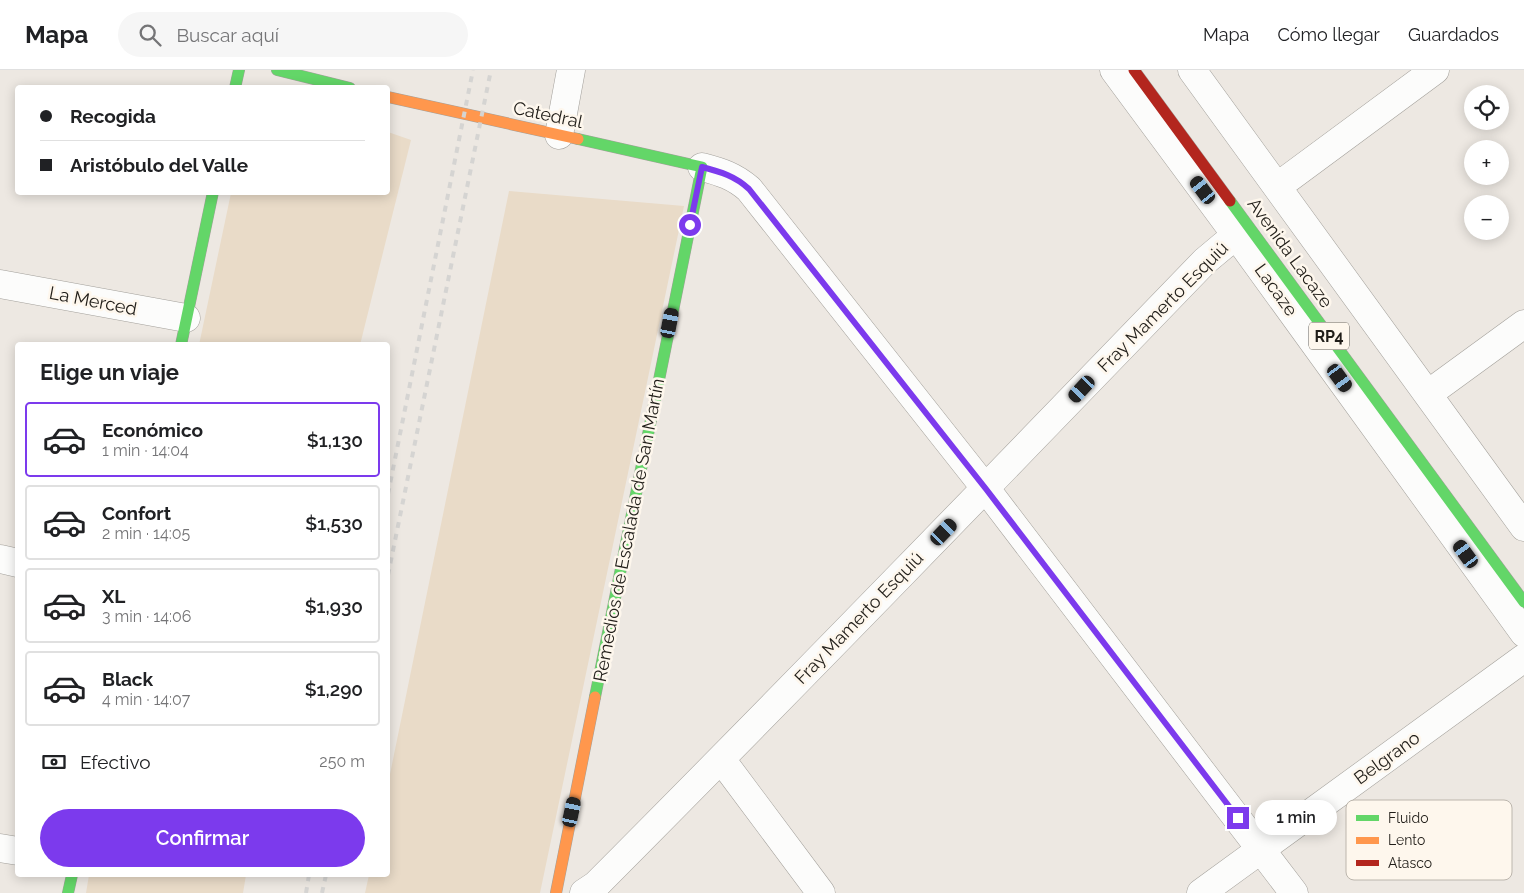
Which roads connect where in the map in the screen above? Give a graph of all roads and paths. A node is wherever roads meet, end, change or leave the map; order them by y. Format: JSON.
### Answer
{"nodes":[{"id":1,"x":239,"y":70,"type":"edge"},
{"id":2,"x":278,"y":70,"type":"edge"},
{"id":3,"x":571,"y":70,"type":"edge"},
{"id":4,"x":1114,"y":70,"type":"edge"},
{"id":5,"x":1134,"y":70,"type":"edge"},
{"id":6,"x":1192,"y":70,"type":"edge"},
{"id":7,"x":1435,"y":70,"type":"edge"},
{"id":8,"x":236,"y":85,"type":"edge"},
{"id":9,"x":338,"y":85,"type":"edge"},
{"id":10,"x":390,"y":96,"type":"edge"},
{"id":11,"x":559,"y":135,"type":"junction"},
{"id":12,"x":702,"y":167,"type":"junction"},
{"id":13,"x":1278,"y":186,"type":"junction"},
{"id":14,"x":212,"y":195,"type":"edge"},
{"id":15,"x":1236,"y":235,"type":"junction"},
{"id":16,"x":0,"y":284,"type":"edge"},
{"id":17,"x":186,"y":318,"type":"junction"},
{"id":18,"x":1524,"y":324,"type":"edge"},
{"id":19,"x":182,"y":342,"type":"edge"},
{"id":20,"x":1428,"y":394,"type":"junction"},
{"id":21,"x":986,"y":489,"type":"junction"},
{"id":22,"x":1524,"y":527,"type":"edge"},
{"id":23,"x":0,"y":559,"type":"edge"},
{"id":24,"x":15,"y":562,"type":"edge"},
{"id":25,"x":1524,"y":602,"type":"edge"},
{"id":26,"x":1524,"y":633,"type":"edge"},
{"id":27,"x":1524,"y":658,"type":"edge"},
{"id":28,"x":721,"y":758,"type":"junction"},
{"id":29,"x":0,"y":848,"type":"edge"},
{"id":30,"x":15,"y":850,"type":"edge"},
{"id":31,"x":1262,"y":850,"type":"junction"},
{"id":32,"x":72,"y":877,"type":"edge"},
{"id":33,"x":68,"y":893,"type":"edge"},
{"id":34,"x":556,"y":893,"type":"edge"},
{"id":35,"x":584,"y":893,"type":"edge"},
{"id":36,"x":821,"y":893,"type":"edge"},
{"id":37,"x":1201,"y":893,"type":"edge"},
{"id":38,"x":1294,"y":893,"type":"edge"}],
"edges":[{"from":1,"to":8,"type":"street"},
{"from":2,"to":9,"type":"street"},
{"from":3,"to":11,"type":"street"},
{"from":4,"to":15,"type":"street","name":"Lacaze"},
{"from":5,"to":25,"type":"street","name":"Avenida Lacaze","number":"RP4"},
{"from":6,"to":13,"type":"street"},
{"from":7,"to":13,"type":"street"},
{"from":10,"to":11,"type":"street","name":"Catedral"},
{"from":11,"to":12,"type":"street","name":"Catedral"},
{"from":12,"to":21,"type":"street"},
{"from":12,"to":34,"type":"street","name":"Remedios de Escalada de San Martín"},
{"from":13,"to":20,"type":"street"},
{"from":14,"to":17,"type":"street"},
{"from":15,"to":21,"type":"street","name":"Fray Mamerto Esquiú"},
{"from":15,"to":26,"type":"street","name":"Lacaze"},
{"from":16,"to":17,"type":"street","name":"La Merced"},
{"from":17,"to":19,"type":"street"},
{"from":18,"to":20,"type":"street"},
{"from":20,"to":22,"type":"street"},
{"from":21,"to":28,"type":"street","name":"Fray Mamerto Esquiú"},
{"from":21,"to":31,"type":"street"},
{"from":23,"to":24,"type":"street"},
{"from":27,"to":31,"type":"street","name":"Belgrano"},
{"from":28,"to":35,"type":"street","name":"Fray Mamerto Esquiú"},
{"from":28,"to":36,"type":"street"},
{"from":29,"to":30,"type":"street"},
{"from":31,"to":37,"type":"street","name":"Belgrano"},
{"from":31,"to":38,"type":"street"},
{"from":32,"to":33,"type":"street"}]}
